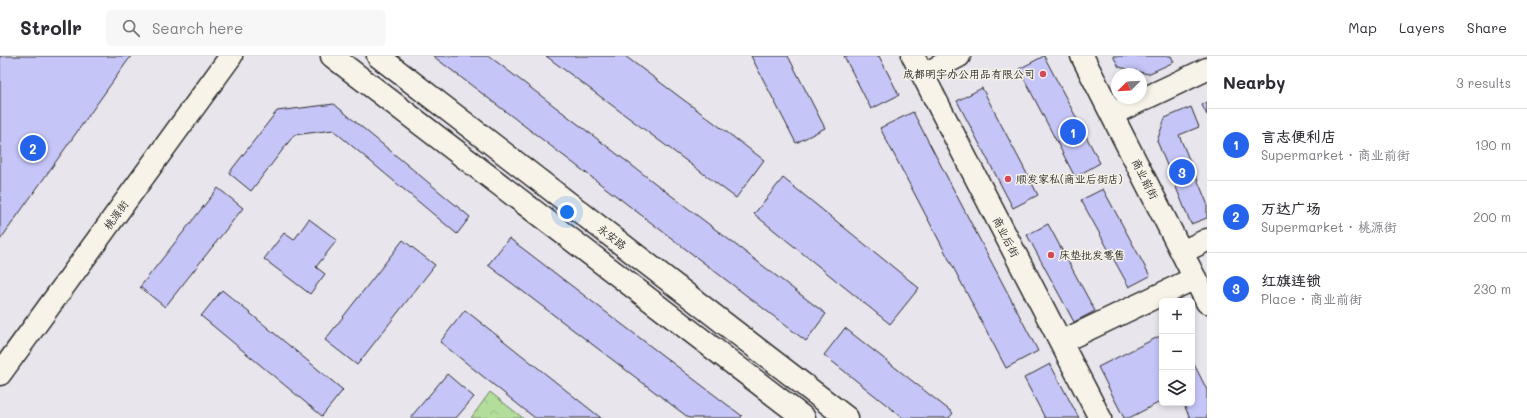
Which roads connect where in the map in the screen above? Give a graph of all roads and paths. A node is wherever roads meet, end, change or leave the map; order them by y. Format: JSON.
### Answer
{"nodes":[{"id":1,"x":231,"y":56,"type":"edge"},
{"id":2,"x":332,"y":56,"type":"edge"},
{"id":3,"x":378,"y":56,"type":"edge"},
{"id":4,"x":959,"y":56,"type":"edge"},
{"id":5,"x":1082,"y":56,"type":"edge"},
{"id":6,"x":918,"y":65,"type":"edge"},
{"id":7,"x":1207,"y":69,"type":"edge"},
{"id":8,"x":1112,"y":114,"type":"junction"},
{"id":9,"x":1207,"y":240,"type":"edge"},
{"id":10,"x":1182,"y":252,"type":"junction"},
{"id":11,"x":1195,"y":278,"type":"junction"},
{"id":12,"x":1207,"y":302,"type":"edge"},
{"id":13,"x":1061,"y":342,"type":"junction"},
{"id":14,"x":0,"y":374,"type":"edge"},
{"id":15,"x":804,"y":418,"type":"edge"},
{"id":16,"x":847,"y":418,"type":"edge"},
{"id":17,"x":1100,"y":418,"type":"edge"}],
"edges":[{"from":1,"to":14,"type":"street","name":"桃源街"},
{"from":2,"to":15,"type":"street"},
{"from":3,"to":16,"type":"street","name":"永安路"},
{"from":4,"to":6,"type":"street"},
{"from":5,"to":8,"type":"street","name":"商业前街"},
{"from":6,"to":13,"type":"street","name":"商业后街"},
{"from":7,"to":8,"type":"street"},
{"from":8,"to":10,"type":"street","name":"商业前街"},
{"from":9,"to":10,"type":"street"},
{"from":10,"to":11,"type":"street","name":"商业前街"},
{"from":11,"to":12,"type":"street","name":"商业前街"},
{"from":11,"to":13,"type":"street"},
{"from":13,"to":17,"type":"street","name":"商业后街"}]}
